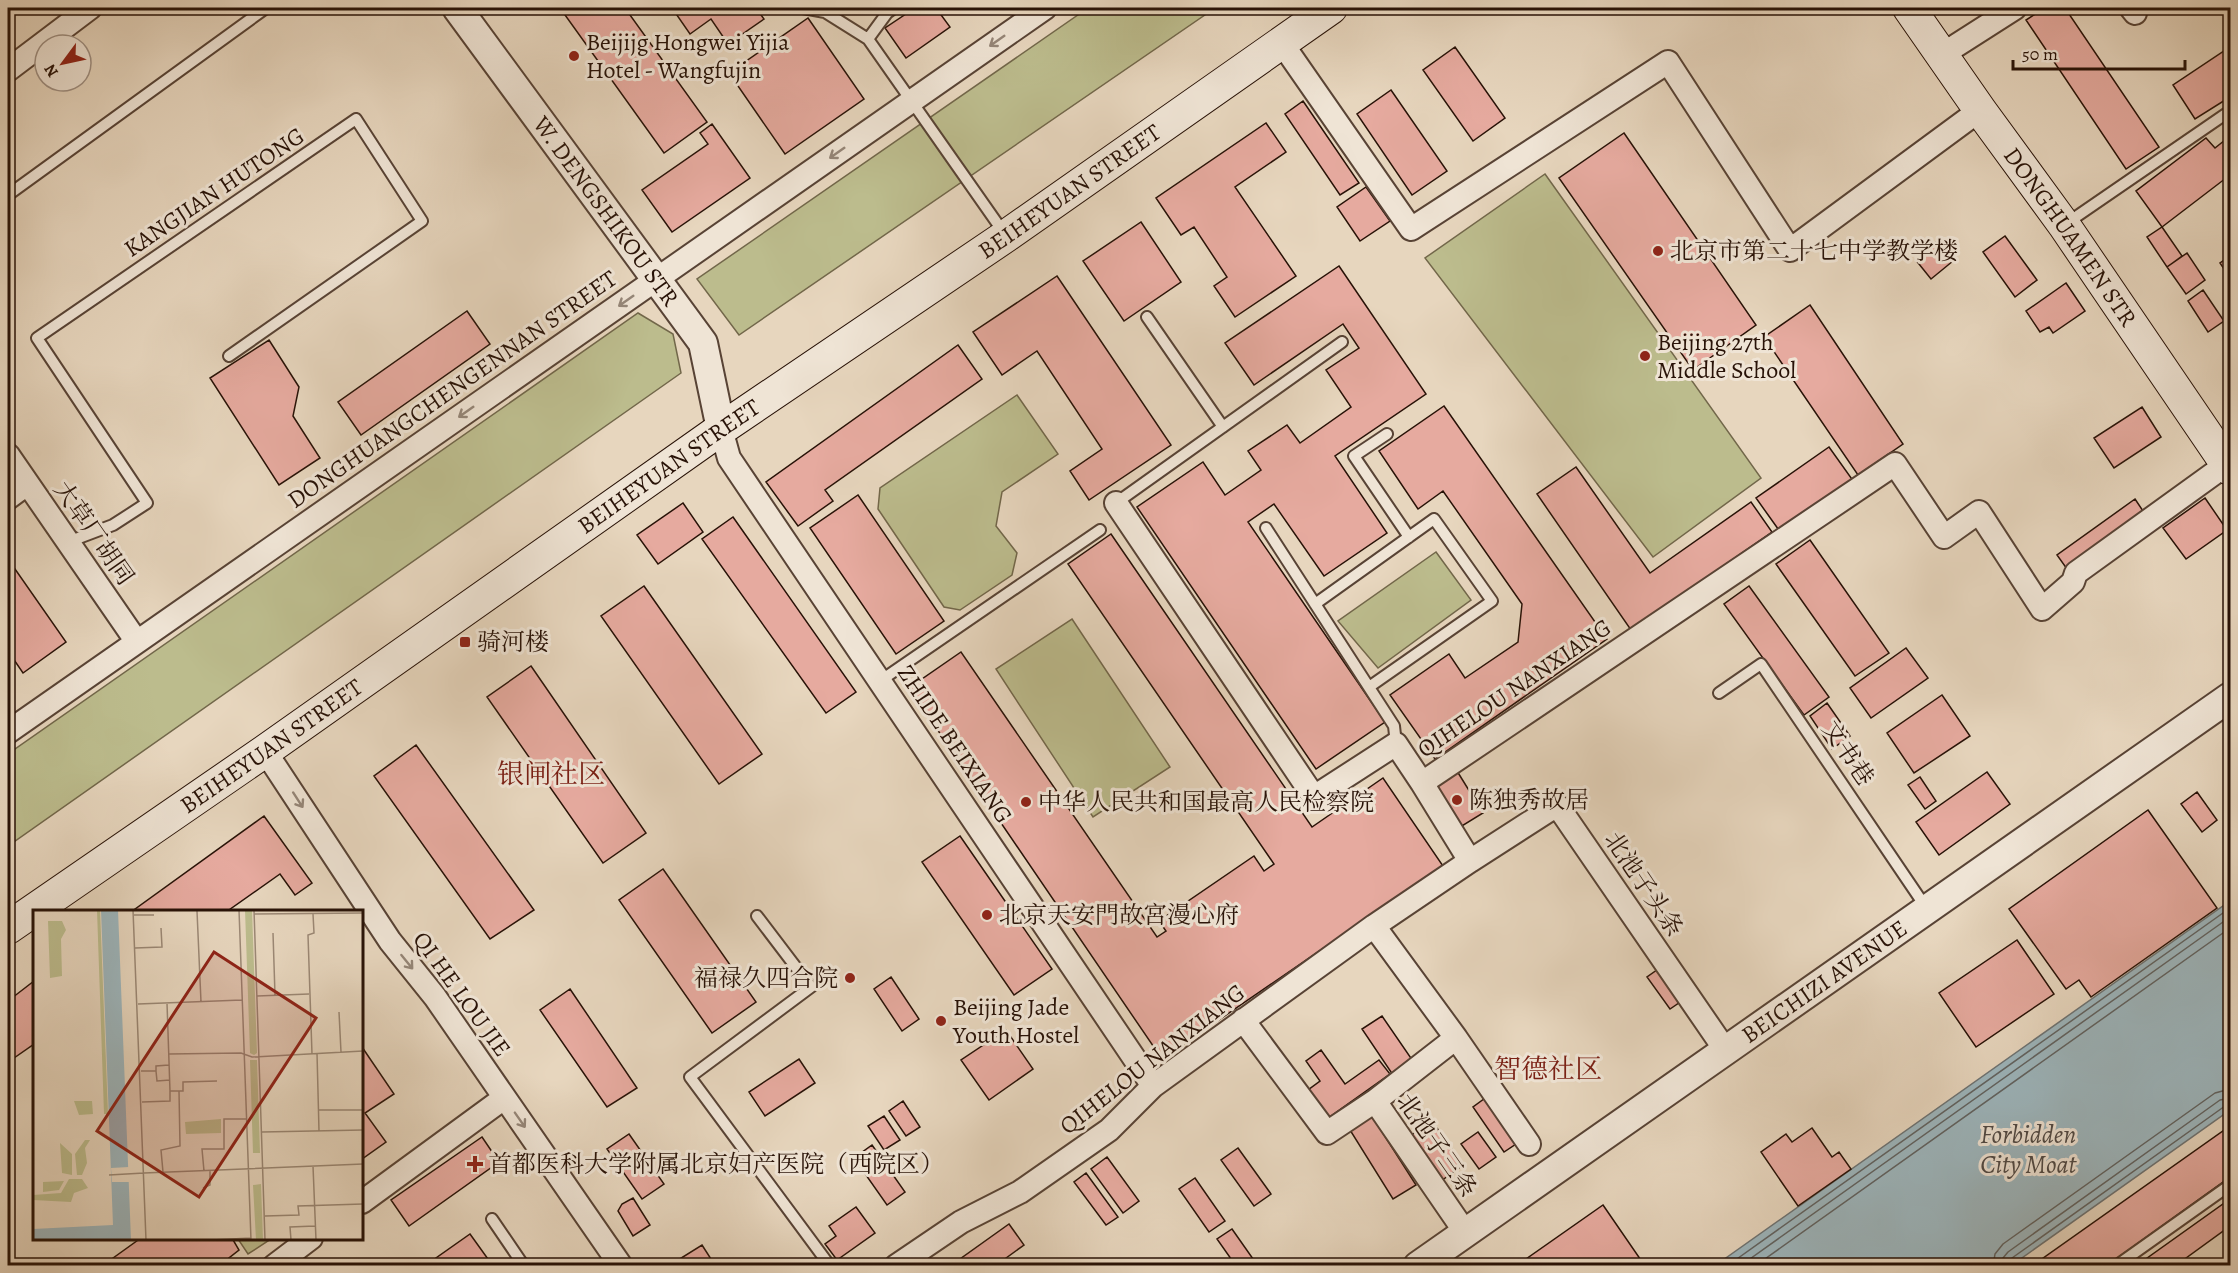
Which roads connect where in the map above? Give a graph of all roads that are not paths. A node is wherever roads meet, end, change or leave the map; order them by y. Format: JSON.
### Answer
{"nodes":[{"id":1,"x":90,"y":8,"type":"edge"},
{"id":2,"x":267,"y":8,"type":"edge"},
{"id":3,"x":457,"y":8,"type":"edge"},
{"id":4,"x":803,"y":8,"type":"edge"},
{"id":5,"x":894,"y":8,"type":"edge"},
{"id":6,"x":1045,"y":8,"type":"edge"},
{"id":7,"x":1331,"y":8,"type":"edge"},
{"id":8,"x":1909,"y":8,"type":"edge"},
{"id":9,"x":2015,"y":8,"type":"edge"},
{"id":10,"x":868,"y":39,"type":"junction"},
{"id":11,"x":1281,"y":42,"type":"junction"},
{"id":12,"x":1943,"y":54,"type":"junction"},
{"id":13,"x":8,"y":70,"type":"edge"},
{"id":14,"x":911,"y":101,"type":"junction"},
{"id":15,"x":1980,"y":110,"type":"junction"},
{"id":16,"x":2230,"y":111,"type":"edge"},
{"id":17,"x":8,"y":195,"type":"edge"},
{"id":18,"x":2064,"y":225,"type":"junction"},
{"id":19,"x":1006,"y":236,"type":"junction"},
{"id":20,"x":657,"y":279,"type":"junction"},
{"id":21,"x":1147,"y":317,"type":"dead end"},
{"id":22,"x":1342,"y":342,"type":"dead end"},
{"id":23,"x":229,"y":356,"type":"dead end"},
{"id":24,"x":1223,"y":427,"type":"junction"},
{"id":25,"x":721,"y":429,"type":"junction"},
{"id":26,"x":1387,"y":434,"type":"dead end"},
{"id":27,"x":8,"y":455,"type":"edge"},
{"id":28,"x":2229,"y":466,"type":"edge"},
{"id":29,"x":27,"y":484,"type":"junction"},
{"id":30,"x":8,"y":498,"type":"edge"},
{"id":31,"x":1116,"y":503,"type":"joint"},
{"id":32,"x":1266,"y":528,"type":"dead end"},
{"id":33,"x":1100,"y":530,"type":"dead end"},
{"id":34,"x":1409,"y":537,"type":"junction"},
{"id":35,"x":68,"y":542,"type":"junction"},
{"id":36,"x":1315,"y":604,"type":"junction"},
{"id":37,"x":137,"y":642,"type":"junction"},
{"id":38,"x":880,"y":681,"type":"junction"},
{"id":39,"x":1369,"y":687,"type":"junction"},
{"id":40,"x":1719,"y":693,"type":"dead end"},
{"id":41,"x":2230,"y":697,"type":"edge"},
{"id":42,"x":8,"y":732,"type":"edge"},
{"id":43,"x":1396,"y":744,"type":"junction"},
{"id":44,"x":265,"y":751,"type":"junction"},
{"id":45,"x":1422,"y":783,"type":"junction"},
{"id":46,"x":1470,"y":861,"type":"junction"},
{"id":47,"x":1927,"y":909,"type":"junction"},
{"id":48,"x":34,"y":910,"type":"edge"},
{"id":49,"x":33,"y":911,"type":"edge"},
{"id":50,"x":757,"y":916,"type":"dead end"},
{"id":51,"x":1374,"y":926,"type":"junction"},
{"id":52,"x":8,"y":928,"type":"edge"},
{"id":53,"x":1243,"y":1020,"type":"junction"},
{"id":54,"x":1456,"y":1038,"type":"junction"},
{"id":55,"x":1726,"y":1051,"type":"junction"},
{"id":56,"x":1154,"y":1086,"type":"junction"},
{"id":57,"x":504,"y":1098,"type":"junction"},
{"id":58,"x":1375,"y":1101,"type":"junction"},
{"id":59,"x":1529,"y":1144,"type":"dead end"},
{"id":60,"x":2230,"y":1185,"type":"edge"},
{"id":61,"x":363,"y":1201,"type":"edge"},
{"id":62,"x":492,"y":1219,"type":"dead end"},
{"id":63,"x":1465,"y":1232,"type":"junction"},
{"id":64,"x":310,"y":1240,"type":"edge"},
{"id":65,"x":616,"y":1264,"type":"edge"},
{"id":66,"x":274,"y":1266,"type":"edge"},
{"id":67,"x":524,"y":1266,"type":"edge"},
{"id":68,"x":830,"y":1266,"type":"edge"},
{"id":69,"x":896,"y":1266,"type":"edge"},
{"id":70,"x":1418,"y":1266,"type":"edge"},
{"id":71,"x":2116,"y":1266,"type":"edge"}],
"edges":[{"from":1,"to":13,"type":"street"},
{"from":2,"to":17,"type":"lane"},
{"from":3,"to":20,"type":"street","name":"W. DENGSHIKOU STR"},
{"from":4,"to":10,"type":"lane"},
{"from":5,"to":10,"type":"lane"},
{"from":6,"to":14,"type":"street","name":"DONGHUANGCHENGENNAN STREET","one_way":true},
{"from":7,"to":11,"type":"main road","name":"BEIHEYUAN STREET"},
{"from":8,"to":12,"type":"main road","name":"DONGHUAMEN STR"},
{"from":9,"to":12,"type":"street"},
{"from":10,"to":14,"type":"lane"},
{"from":11,"to":15,"type":"street"},
{"from":11,"to":19,"type":"main road","name":"BEIHEYUAN STREET"},
{"from":12,"to":15,"type":"main road","name":"DONGHUAMEN STR"},
{"from":14,"to":19,"type":"lane"},
{"from":14,"to":20,"type":"street","name":"DONGHUANGCHENGENNAN STREET","one_way":true},
{"from":15,"to":18,"type":"main road","name":"DONGHUAMEN STR"},
{"from":16,"to":18,"type":"lane"},
{"from":18,"to":28,"type":"main road","name":"DONGHUAMEN STR"},
{"from":19,"to":25,"type":"main road","name":"BEIHEYUAN STREET"},
{"from":20,"to":25,"type":"street","name":"W. DENGSHIKOU STR"},
{"from":20,"to":37,"type":"street","name":"DONGHUANGCHENGENNAN STREET","one_way":true},
{"from":21,"to":24,"type":"lane"},
{"from":22,"to":24,"type":"lane"},
{"from":23,"to":35,"type":"lane","name":"KANGJIAN HUTONG"},
{"from":24,"to":31,"type":"lane"},
{"from":25,"to":38,"type":"street","name":"ZHIDE BEIXIANG"},
{"from":25,"to":44,"type":"main road","name":"BEIHEYUAN STREET"},
{"from":26,"to":34,"type":"lane"},
{"from":27,"to":29,"type":"street","name":"大草厂胡同"},
{"from":28,"to":45,"type":"street","name":"QIHELOU NANXIANG"},
{"from":29,"to":30,"type":"street"},
{"from":29,"to":35,"type":"street","name":"大草厂胡同"},
{"from":31,"to":43,"type":"street"},
{"from":32,"to":36,"type":"lane"},
{"from":33,"to":38,"type":"lane"},
{"from":34,"to":36,"type":"lane"},
{"from":34,"to":39,"type":"lane"},
{"from":35,"to":37,"type":"street","name":"大草厂胡同"},
{"from":36,"to":39,"type":"lane"},
{"from":37,"to":42,"type":"street","name":"DONGHUANGCHENGENNAN STREET"},
{"from":38,"to":56,"type":"street","name":"ZHIDE BEIXIANG"},
{"from":39,"to":43,"type":"lane"},
{"from":40,"to":47,"type":"lane","name":"文书巷"},
{"from":41,"to":47,"type":"street","name":"BEICHIZI AVENUE"},
{"from":43,"to":45,"type":"street"},
{"from":44,"to":48,"type":"main road","name":"BEIHEYUAN STREET"},
{"from":44,"to":57,"type":"street","name":"QI HE LOU JIE","one_way":true},
{"from":45,"to":46,"type":"street","name":"QIHELOU NANXIANG"},
{"from":46,"to":51,"type":"street","name":"QIHELOU NANXIANG"},
{"from":46,"to":55,"type":"street","name":"北池子头条"},
{"from":47,"to":55,"type":"street","name":"BEICHIZI AVENUE"},
{"from":49,"to":52,"type":"main road","name":"BEIHEYUAN STREET"},
{"from":50,"to":68,"type":"lane"},
{"from":51,"to":53,"type":"street","name":"QIHELOU NANXIANG"},
{"from":51,"to":54,"type":"street"},
{"from":53,"to":56,"type":"street","name":"QIHELOU NANXIANG"},
{"from":53,"to":58,"type":"street","name":"北池子三条"},
{"from":54,"to":58,"type":"street"},
{"from":54,"to":59,"type":"street"},
{"from":55,"to":63,"type":"street","name":"BEICHIZI AVENUE"},
{"from":56,"to":69,"type":"street","name":"QIHELOU NANXIANG"},
{"from":57,"to":61,"type":"street"},
{"from":57,"to":65,"type":"street","name":"QI HE LOU JIE","one_way":true},
{"from":58,"to":63,"type":"street","name":"北池子三条"},
{"from":60,"to":71,"type":"lane"},
{"from":62,"to":67,"type":"lane"},
{"from":63,"to":70,"type":"street","name":"BEICHIZI AVENUE"},
{"from":64,"to":66,"type":"street"}]}
